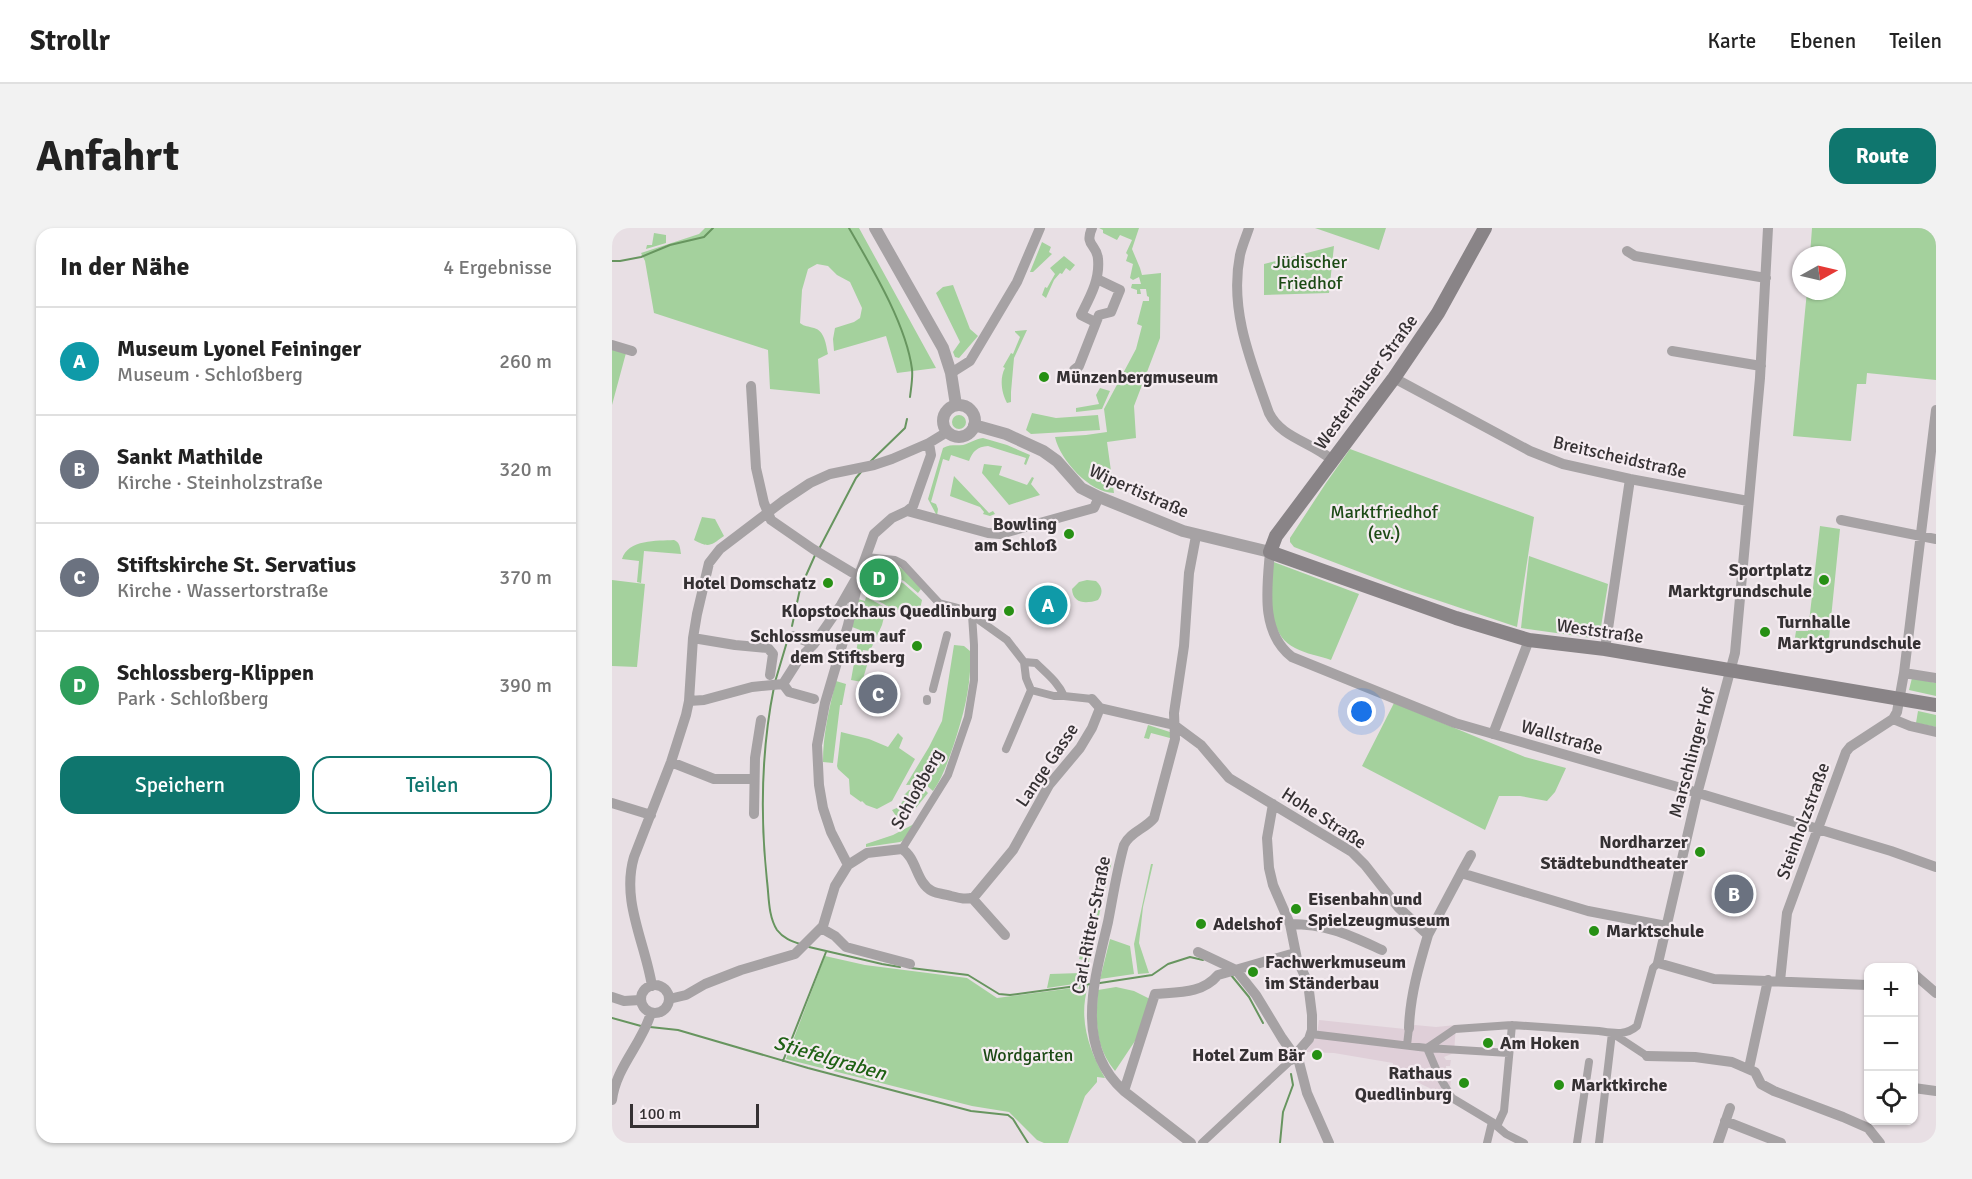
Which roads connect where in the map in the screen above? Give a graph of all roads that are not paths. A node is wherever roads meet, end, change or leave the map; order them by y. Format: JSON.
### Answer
{"nodes":[{"id":1,"x":875,"y":228,"type":"edge"},
{"id":2,"x":1040,"y":228,"type":"edge"},
{"id":3,"x":1092,"y":228,"type":"edge"},
{"id":4,"x":1249,"y":228,"type":"edge"},
{"id":5,"x":1485,"y":228,"type":"edge"},
{"id":6,"x":1768,"y":228,"type":"edge"},
{"id":7,"x":1627,"y":251,"type":"dead end"},
{"id":8,"x":1766,"y":278,"type":"junction"},
{"id":9,"x":1097,"y":279,"type":"junction"},
{"id":10,"x":1095,"y":322,"type":"junction"},
{"id":11,"x":612,"y":345,"type":"edge"},
{"id":12,"x":632,"y":351,"type":"dead end"},
{"id":13,"x":1672,"y":351,"type":"dead end"},
{"id":14,"x":1761,"y":366,"type":"junction"},
{"id":15,"x":1074,"y":370,"type":"dead end"},
{"id":16,"x":951,"y":373,"type":"junction"},
{"id":17,"x":1394,"y":378,"type":"junction"},
{"id":18,"x":751,"y":386,"type":"dead end"},
{"id":19,"x":956,"y":405,"type":"junction"},
{"id":20,"x":1936,"y":410,"type":"edge"},
{"id":21,"x":974,"y":425,"type":"junction"},
{"id":22,"x":947,"y":432,"type":"junction"},
{"id":23,"x":929,"y":443,"type":"junction"},
{"id":24,"x":1332,"y":460,"type":"junction"},
{"id":25,"x":1630,"y":479,"type":"junction"},
{"id":26,"x":1099,"y":497,"type":"junction"},
{"id":27,"x":1748,"y":501,"type":"junction"},
{"id":28,"x":907,"y":511,"type":"junction"},
{"id":29,"x":768,"y":513,"type":"junction"},
{"id":30,"x":1841,"y":520,"type":"dead end"},
{"id":31,"x":1196,"y":536,"type":"junction"},
{"id":32,"x":1922,"y":537,"type":"junction"},
{"id":33,"x":1936,"y":539,"type":"edge"},
{"id":34,"x":1270,"y":552,"type":"junction"},
{"id":35,"x":866,"y":557,"type":"junction"},
{"id":36,"x":860,"y":573,"type":"junction"},
{"id":37,"x":972,"y":615,"type":"junction"},
{"id":38,"x":793,"y":636,"type":"dead end"},
{"id":39,"x":947,"y":636,"type":"dead end"},
{"id":40,"x":693,"y":638,"type":"junction"},
{"id":41,"x":1529,"y":640,"type":"junction"},
{"id":42,"x":814,"y":644,"type":"junction"},
{"id":43,"x":1605,"y":649,"type":"junction"},
{"id":44,"x":1024,"y":662,"type":"junction"},
{"id":45,"x":1731,"y":670,"type":"junction"},
{"id":46,"x":1904,"y":672,"type":"junction"},
{"id":47,"x":1936,"y":678,"type":"edge"},
{"id":48,"x":776,"y":682,"type":"junction"},
{"id":49,"x":933,"y":689,"type":"dead end"},
{"id":50,"x":1031,"y":690,"type":"junction"},
{"id":51,"x":1064,"y":696,"type":"junction"},
{"id":52,"x":1900,"y":698,"type":"junction"},
{"id":53,"x":814,"y":699,"type":"dead end"},
{"id":54,"x":1092,"y":699,"type":"joint"},
{"id":55,"x":689,"y":701,"type":"junction"},
{"id":56,"x":1936,"y":705,"type":"edge"},
{"id":57,"x":1100,"y":708,"type":"junction"},
{"id":58,"x":1893,"y":719,"type":"junction"},
{"id":59,"x":761,"y":720,"type":"dead end"},
{"id":60,"x":1174,"y":725,"type":"junction"},
{"id":61,"x":1936,"y":732,"type":"edge"},
{"id":62,"x":1493,"y":734,"type":"junction"},
{"id":63,"x":1006,"y":749,"type":"dead end"},
{"id":64,"x":671,"y":762,"type":"junction"},
{"id":65,"x":754,"y":779,"type":"junction"},
{"id":66,"x":1698,"y":793,"type":"junction"},
{"id":67,"x":612,"y":803,"type":"edge"},
{"id":68,"x":1273,"y":804,"type":"junction"},
{"id":69,"x":754,"y":814,"type":"dead end"},
{"id":70,"x":651,"y":815,"type":"junction"},
{"id":71,"x":1818,"y":830,"type":"junction"},
{"id":72,"x":902,"y":849,"type":"junction"},
{"id":73,"x":1471,"y":855,"type":"dead end"},
{"id":74,"x":848,"y":865,"type":"junction"},
{"id":75,"x":1936,"y":867,"type":"edge"},
{"id":76,"x":1461,"y":873,"type":"junction"},
{"id":77,"x":972,"y":898,"type":"junction"},
{"id":78,"x":1290,"y":924,"type":"junction"},
{"id":79,"x":1666,"y":926,"type":"junction"},
{"id":80,"x":821,"y":928,"type":"junction"},
{"id":81,"x":1005,"y":935,"type":"dead end"},
{"id":82,"x":1428,"y":935,"type":"junction"},
{"id":83,"x":1382,"y":950,"type":"dead end"},
{"id":84,"x":1198,"y":952,"type":"dead end"},
{"id":85,"x":1295,"y":952,"type":"junction"},
{"id":86,"x":1658,"y":963,"type":"junction"},
{"id":87,"x":909,"y":964,"type":"dead end"},
{"id":88,"x":1231,"y":972,"type":"junction"},
{"id":89,"x":1918,"y":977,"type":"edge"},
{"id":90,"x":1768,"y":980,"type":"junction"},
{"id":91,"x":1780,"y":981,"type":"junction"},
{"id":92,"x":1864,"y":985,"type":"edge"},
{"id":93,"x":652,"y":986,"type":"junction"},
{"id":94,"x":1936,"y":993,"type":"edge"},
{"id":95,"x":612,"y":997,"type":"edge"},
{"id":96,"x":669,"y":999,"type":"junction"},
{"id":97,"x":640,"y":1000,"type":"junction"},
{"id":98,"x":650,"y":1017,"type":"junction"},
{"id":99,"x":1512,"y":1025,"type":"junction"},
{"id":100,"x":1409,"y":1028,"type":"joint"},
{"id":101,"x":1612,"y":1033,"type":"junction"},
{"id":102,"x":1311,"y":1034,"type":"junction"},
{"id":103,"x":1407,"y":1045,"type":"junction"},
{"id":104,"x":1427,"y":1048,"type":"junction"},
{"id":105,"x":1509,"y":1053,"type":"junction"},
{"id":106,"x":1647,"y":1056,"type":"joint"},
{"id":107,"x":1293,"y":1057,"type":"junction"},
{"id":108,"x":1589,"y":1062,"type":"dead end"},
{"id":109,"x":1749,"y":1068,"type":"junction"},
{"id":110,"x":1918,"y":1089,"type":"edge"},
{"id":111,"x":1124,"y":1091,"type":"junction"},
{"id":112,"x":1936,"y":1091,"type":"edge"},
{"id":113,"x":612,"y":1100,"type":"edge"},
{"id":114,"x":1730,"y":1108,"type":"dead end"},
{"id":115,"x":1725,"y":1122,"type":"junction"},
{"id":116,"x":1864,"y":1123,"type":"edge"},
{"id":117,"x":1494,"y":1124,"type":"junction"},
{"id":118,"x":1869,"y":1125,"type":"edge"},
{"id":119,"x":1191,"y":1143,"type":"edge"},
{"id":120,"x":1202,"y":1143,"type":"edge"},
{"id":121,"x":1329,"y":1143,"type":"edge"},
{"id":122,"x":1487,"y":1143,"type":"edge"},
{"id":123,"x":1524,"y":1143,"type":"edge"},
{"id":124,"x":1577,"y":1143,"type":"edge"},
{"id":125,"x":1599,"y":1143,"type":"edge"},
{"id":126,"x":1718,"y":1143,"type":"edge"},
{"id":127,"x":1781,"y":1143,"type":"edge"},
{"id":128,"x":1880,"y":1143,"type":"edge"}],
"edges":[{"from":1,"to":16,"type":"street"},
{"from":2,"to":16,"type":"street"},
{"from":3,"to":9,"type":"street"},
{"from":4,"to":24,"type":"street"},
{"from":5,"to":17,"type":"main road","name":"Westerhäuser Straße"},
{"from":6,"to":8,"type":"street","name":"Marschlinger Hof"},
{"from":7,"to":8,"type":"street"},
{"from":8,"to":14,"type":"street","name":"Marschlinger Hof"},
{"from":9,"to":10,"type":"street"},
{"from":9,"to":10,"type":"street"},
{"from":10,"to":15,"type":"street"},
{"from":11,"to":12,"type":"street"},
{"from":13,"to":14,"type":"street"},
{"from":14,"to":27,"type":"street","name":"Marschlinger Hof"},
{"from":16,"to":19,"type":"street"},
{"from":17,"to":24,"type":"main road","name":"Westerhäuser Straße"},
{"from":17,"to":25,"type":"street","name":"Breitscheidstraße"},
{"from":18,"to":29,"type":"street"},
{"from":19,"to":21,"type":"street"},
{"from":19,"to":22,"type":"street"},
{"from":20,"to":32,"type":"street"},
{"from":21,"to":22,"type":"street"},
{"from":21,"to":26,"type":"street","name":"Wipertistraße"},
{"from":22,"to":23,"type":"street"},
{"from":23,"to":28,"type":"street"},
{"from":23,"to":29,"type":"street"},
{"from":24,"to":34,"type":"main road","name":"Westerhäuser Straße"},
{"from":25,"to":27,"type":"street","name":"Breitscheidstraße"},
{"from":25,"to":43,"type":"street"},
{"from":26,"to":28,"type":"street"},
{"from":26,"to":31,"type":"street","name":"Wipertistraße"},
{"from":27,"to":45,"type":"street","name":"Marschlinger Hof"},
{"from":28,"to":35,"type":"street"},
{"from":29,"to":36,"type":"street"},
{"from":29,"to":40,"type":"street"},
{"from":30,"to":32,"type":"street"},
{"from":31,"to":34,"type":"street","name":"Wipertistraße"},
{"from":31,"to":60,"type":"street","name":"Carl-Ritter-Straße"},
{"from":32,"to":33,"type":"street"},
{"from":32,"to":46,"type":"street"},
{"from":34,"to":41,"type":"main road","name":"Weststraße"},
{"from":34,"to":62,"type":"street","name":"Wallstraße"},
{"from":35,"to":36,"type":"street"},
{"from":35,"to":37,"type":"street"},
{"from":36,"to":42,"type":"street"},
{"from":36,"to":74,"type":"street"},
{"from":37,"to":44,"type":"street"},
{"from":37,"to":72,"type":"street","name":"Schloßberg"},
{"from":38,"to":42,"type":"street"},
{"from":39,"to":49,"type":"street"},
{"from":40,"to":48,"type":"street"},
{"from":40,"to":55,"type":"street"},
{"from":41,"to":43,"type":"main road","name":"Weststraße"},
{"from":41,"to":62,"type":"street"},
{"from":42,"to":48,"type":"street"},
{"from":43,"to":45,"type":"main road","name":"Weststraße"},
{"from":44,"to":50,"type":"street"},
{"from":44,"to":51,"type":"street"},
{"from":45,"to":52,"type":"main road","name":"Weststraße"},
{"from":45,"to":66,"type":"street","name":"Marschlinger Hof"},
{"from":46,"to":47,"type":"street"},
{"from":46,"to":52,"type":"street"},
{"from":48,"to":53,"type":"street"},
{"from":48,"to":55,"type":"street"},
{"from":50,"to":51,"type":"street"},
{"from":50,"to":63,"type":"street"},
{"from":51,"to":54,"type":"street"},
{"from":52,"to":56,"type":"main road","name":"Weststraße"},
{"from":52,"to":58,"type":"street"},
{"from":54,"to":57,"type":"street"},
{"from":55,"to":64,"type":"street"},
{"from":57,"to":60,"type":"street"},
{"from":57,"to":77,"type":"street","name":"Lange Gasse"},
{"from":58,"to":61,"type":"street"},
{"from":58,"to":71,"type":"street","name":"Steinholzstraße"},
{"from":59,"to":65,"type":"street"},
{"from":60,"to":68,"type":"street","name":"Hohe Straße"},
{"from":60,"to":111,"type":"street","name":"Carl-Ritter-Straße"},
{"from":62,"to":66,"type":"street","name":"Wallstraße"},
{"from":64,"to":65,"type":"street"},
{"from":64,"to":70,"type":"street"},
{"from":65,"to":69,"type":"street"},
{"from":66,"to":71,"type":"street","name":"Wallstraße"},
{"from":66,"to":79,"type":"street","name":"Marschlinger Hof"},
{"from":67,"to":70,"type":"street"},
{"from":68,"to":78,"type":"street"},
{"from":68,"to":82,"type":"street","name":"Hohe Straße"},
{"from":70,"to":93,"type":"street"},
{"from":71,"to":75,"type":"street","name":"Wallstraße"},
{"from":71,"to":91,"type":"street","name":"Steinholzstraße"},
{"from":72,"to":74,"type":"street","name":"Schloßberg"},
{"from":72,"to":77,"type":"street"},
{"from":73,"to":76,"type":"street"},
{"from":74,"to":80,"type":"street"},
{"from":76,"to":79,"type":"street"},
{"from":76,"to":82,"type":"street"},
{"from":77,"to":81,"type":"street"},
{"from":78,"to":83,"type":"street"},
{"from":78,"to":85,"type":"street"},
{"from":79,"to":86,"type":"street","name":"Marschlinger Hof"},
{"from":80,"to":87,"type":"street"},
{"from":80,"to":96,"type":"street"},
{"from":82,"to":100,"type":"street"},
{"from":84,"to":88,"type":"street"},
{"from":85,"to":88,"type":"street"},
{"from":85,"to":102,"type":"street"},
{"from":86,"to":90,"type":"street"},
{"from":86,"to":101,"type":"street","name":"Marschlinger Hof"},
{"from":88,"to":107,"type":"street"},
{"from":88,"to":111,"type":"street"},
{"from":89,"to":94,"type":"street"},
{"from":90,"to":91,"type":"street"},
{"from":90,"to":109,"type":"street"},
{"from":91,"to":92,"type":"street"},
{"from":93,"to":96,"type":"street"},
{"from":93,"to":97,"type":"street"},
{"from":95,"to":97,"type":"street"},
{"from":96,"to":98,"type":"street"},
{"from":97,"to":98,"type":"street"},
{"from":98,"to":113,"type":"street"},
{"from":99,"to":101,"type":"street"},
{"from":99,"to":104,"type":"street"},
{"from":99,"to":105,"type":"street"},
{"from":100,"to":103,"type":"street"},
{"from":101,"to":106,"type":"street"},
{"from":101,"to":125,"type":"street"},
{"from":102,"to":103,"type":"street"},
{"from":102,"to":107,"type":"street"},
{"from":103,"to":104,"type":"street"},
{"from":104,"to":105,"type":"street"},
{"from":104,"to":117,"type":"street"},
{"from":105,"to":117,"type":"street"},
{"from":106,"to":109,"type":"street"},
{"from":107,"to":120,"type":"street"},
{"from":107,"to":121,"type":"street"},
{"from":108,"to":124,"type":"street"},
{"from":109,"to":116,"type":"street"},
{"from":110,"to":112,"type":"street"},
{"from":111,"to":119,"type":"street","name":"Carl-Ritter-Straße"},
{"from":114,"to":115,"type":"street"},
{"from":115,"to":126,"type":"street"},
{"from":115,"to":127,"type":"street"},
{"from":117,"to":122,"type":"street"},
{"from":117,"to":123,"type":"street"},
{"from":118,"to":128,"type":"street"}]}
